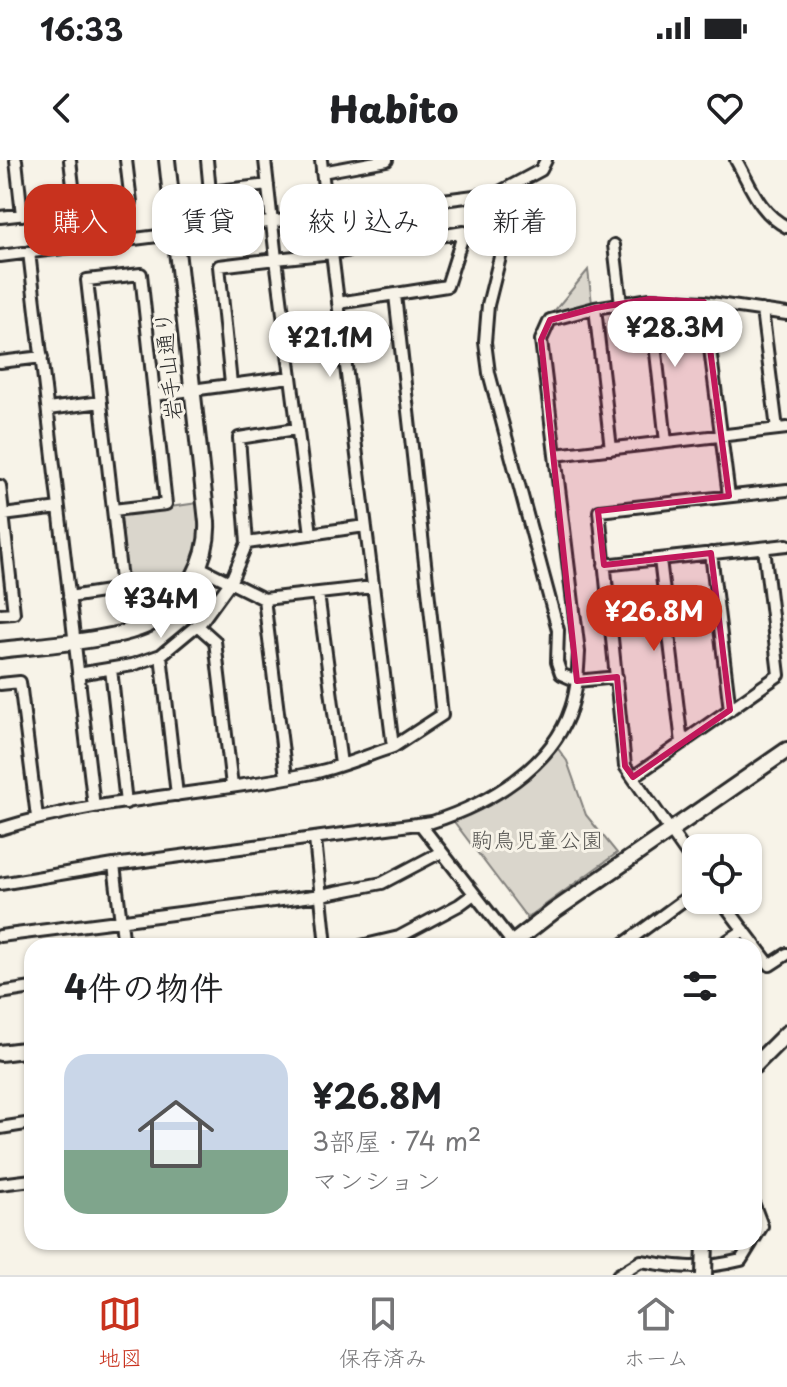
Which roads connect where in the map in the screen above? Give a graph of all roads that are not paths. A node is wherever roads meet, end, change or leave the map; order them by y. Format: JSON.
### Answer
{"nodes":[{"id":1,"x":16,"y":160,"type":"edge"},
{"id":2,"x":70,"y":160,"type":"edge"},
{"id":3,"x":126,"y":160,"type":"edge"},
{"id":4,"x":167,"y":160,"type":"edge"},
{"id":5,"x":207,"y":160,"type":"edge"},
{"id":6,"x":265,"y":160,"type":"edge"},
{"id":7,"x":387,"y":160,"type":"edge"},
{"id":8,"x":546,"y":160,"type":"edge"},
{"id":9,"x":736,"y":160,"type":"edge"},
{"id":10,"x":376,"y":161,"type":"edge"},
{"id":11,"x":321,"y":166,"type":"edge"},
{"id":12,"x":72,"y":184,"type":"edge"},
{"id":13,"x":129,"y":184,"type":"edge"},
{"id":14,"x":170,"y":184,"type":"edge"},
{"id":15,"x":515,"y":184,"type":"edge"},
{"id":16,"x":268,"y":185,"type":"junction"},
{"id":17,"x":22,"y":215,"type":"joint"},
{"id":18,"x":0,"y":217,"type":"edge"},
{"id":19,"x":280,"y":221,"type":"edge"},
{"id":20,"x":272,"y":222,"type":"junction"},
{"id":21,"x":264,"y":223,"type":"edge"},
{"id":22,"x":787,"y":227,"type":"edge"},
{"id":23,"x":448,"y":235,"type":"edge"},
{"id":24,"x":614,"y":245,"type":"dead end"},
{"id":25,"x":24,"y":253,"type":"edge"},
{"id":26,"x":0,"y":256,"type":"edge"},
{"id":27,"x":29,"y":256,"type":"edge"},
{"id":28,"x":178,"y":256,"type":"edge"},
{"id":29,"x":304,"y":256,"type":"edge"},
{"id":30,"x":332,"y":256,"type":"edge"},
{"id":31,"x":500,"y":256,"type":"edge"},
{"id":32,"x":276,"y":259,"type":"junction"},
{"id":33,"x":395,"y":295,"type":"junction"},
{"id":34,"x":650,"y":299,"type":"junction"},
{"id":35,"x":704,"y":302,"type":"junction"},
{"id":36,"x":338,"y":303,"type":"junction"},
{"id":37,"x":621,"y":304,"type":"junction"},
{"id":38,"x":595,"y":308,"type":"junction"},
{"id":39,"x":762,"y":310,"type":"junction"},
{"id":40,"x":787,"y":314,"type":"edge"},
{"id":41,"x":42,"y":357,"type":"junction"},
{"id":42,"x":0,"y":362,"type":"edge"},
{"id":43,"x":290,"y":377,"type":"junction"},
{"id":44,"x":231,"y":384,"type":"junction"},
{"id":45,"x":193,"y":390,"type":"junction"},
{"id":46,"x":154,"y":395,"type":"junction"},
{"id":47,"x":101,"y":402,"type":"junction"},
{"id":48,"x":48,"y":409,"type":"junction"},
{"id":49,"x":296,"y":429,"type":"junction"},
{"id":50,"x":782,"y":429,"type":"edge"},
{"id":51,"x":722,"y":436,"type":"junction"},
{"id":52,"x":666,"y":442,"type":"junction"},
{"id":53,"x":611,"y":449,"type":"junction"},
{"id":54,"x":555,"y":455,"type":"junction"},
{"id":55,"x":0,"y":486,"type":"edge"},
{"id":56,"x":787,"y":490,"type":"edge"},
{"id":57,"x":729,"y":496,"type":"junction"},
{"id":58,"x":59,"y":508,"type":"junction"},
{"id":59,"x":113,"y":510,"type":"junction"},
{"id":60,"x":3,"y":515,"type":"junction"},
{"id":61,"x":365,"y":526,"type":"junction"},
{"id":62,"x":311,"y":534,"type":"junction"},
{"id":63,"x":247,"y":543,"type":"junction"},
{"id":64,"x":787,"y":545,"type":"edge"},
{"id":65,"x":764,"y":548,"type":"junction"},
{"id":66,"x":711,"y":553,"type":"junction"},
{"id":67,"x":660,"y":559,"type":"junction"},
{"id":68,"x":604,"y":565,"type":"junction"},
{"id":69,"x":199,"y":567,"type":"junction"},
{"id":70,"x":231,"y":581,"type":"junction"},
{"id":71,"x":373,"y":587,"type":"junction"},
{"id":72,"x":318,"y":594,"type":"junction"},
{"id":73,"x":69,"y":597,"type":"junction"},
{"id":74,"x":264,"y":599,"type":"junction"},
{"id":75,"x":0,"y":614,"type":"edge"},
{"id":76,"x":197,"y":625,"type":"junction"},
{"id":77,"x":75,"y":641,"type":"junction"},
{"id":78,"x":0,"y":650,"type":"edge"},
{"id":79,"x":161,"y":655,"type":"junction"},
{"id":80,"x":111,"y":669,"type":"junction"},
{"id":81,"x":78,"y":674,"type":"junction"},
{"id":82,"x":617,"y":677,"type":"junction"},
{"id":83,"x":577,"y":681,"type":"junction"},
{"id":84,"x":0,"y":684,"type":"edge"},
{"id":85,"x":730,"y":710,"type":"junction"},
{"id":86,"x":682,"y":743,"type":"junction"},
{"id":87,"x":393,"y":747,"type":"junction"},
{"id":88,"x":787,"y":750,"type":"edge"},
{"id":89,"x":341,"y":764,"type":"junction"},
{"id":90,"x":286,"y":777,"type":"junction"},
{"id":91,"x":633,"y":777,"type":"junction"},
{"id":92,"x":232,"y":786,"type":"junction"},
{"id":93,"x":177,"y":795,"type":"junction"},
{"id":94,"x":126,"y":803,"type":"junction"},
{"id":95,"x":94,"y":807,"type":"junction"},
{"id":96,"x":37,"y":817,"type":"junction"},
{"id":97,"x":420,"y":824,"type":"junction"},
{"id":98,"x":0,"y":829,"type":"edge"},
{"id":99,"x":668,"y":831,"type":"junction"},
{"id":100,"x":315,"y":839,"type":"junction"},
{"id":101,"x":682,"y":849,"type":"edge"},
{"id":102,"x":441,"y":852,"type":"junction"},
{"id":103,"x":114,"y":865,"type":"junction"},
{"id":104,"x":0,"y":884,"type":"edge"},
{"id":105,"x":474,"y":894,"type":"junction"},
{"id":106,"x":321,"y":895,"type":"junction"},
{"id":107,"x":682,"y":901,"type":"edge"},
{"id":108,"x":732,"y":914,"type":"edge"},
{"id":109,"x":121,"y":920,"type":"junction"},
{"id":110,"x":744,"y":930,"type":"junction"},
{"id":111,"x":0,"y":936,"type":"edge"},
{"id":112,"x":123,"y":938,"type":"edge"},
{"id":113,"x":325,"y":938,"type":"edge"},
{"id":114,"x":395,"y":938,"type":"edge"},
{"id":115,"x":507,"y":938,"type":"edge"},
{"id":116,"x":521,"y":938,"type":"edge"},
{"id":117,"x":632,"y":938,"type":"edge"},
{"id":118,"x":732,"y":938,"type":"edge"},
{"id":119,"x":750,"y":938,"type":"edge"},
{"id":120,"x":762,"y":954,"type":"edge"},
{"id":121,"x":787,"y":954,"type":"edge"},
{"id":122,"x":24,"y":989,"type":"edge"},
{"id":123,"x":0,"y":993,"type":"edge"},
{"id":124,"x":787,"y":1033,"type":"edge"},
{"id":125,"x":24,"y":1050,"type":"edge"},
{"id":126,"x":0,"y":1053,"type":"edge"},
{"id":127,"x":762,"y":1058,"type":"edge"},
{"id":128,"x":24,"y":1124,"type":"edge"},
{"id":129,"x":0,"y":1128,"type":"edge"},
{"id":130,"x":24,"y":1181,"type":"edge"},
{"id":131,"x":0,"y":1184,"type":"edge"},
{"id":132,"x":705,"y":1250,"type":"edge"},
{"id":133,"x":747,"y":1250,"type":"edge"},
{"id":134,"x":618,"y":1275,"type":"edge"},
{"id":135,"x":704,"y":1275,"type":"edge"}],
"edges":[{"from":1,"to":17,"type":"street"},
{"from":2,"to":12,"type":"street"},
{"from":3,"to":13,"type":"street"},
{"from":4,"to":14,"type":"street","name":"岩手山通り"},
{"from":5,"to":16,"type":"street"},
{"from":6,"to":16,"type":"street"},
{"from":7,"to":10,"type":"street"},
{"from":8,"to":15,"type":"street"},
{"from":9,"to":22,"type":"street"},
{"from":10,"to":11,"type":"street"},
{"from":16,"to":20,"type":"street"},
{"from":17,"to":18,"type":"street"},
{"from":19,"to":20,"type":"street"},
{"from":20,"to":21,"type":"street"},
{"from":20,"to":32,"type":"street"},
{"from":23,"to":33,"type":"street"},
{"from":24,"to":37,"type":"street"},
{"from":25,"to":26,"type":"street"},
{"from":27,"to":41,"type":"street"},
{"from":28,"to":45,"type":"street","name":"岩手山通り"},
{"from":29,"to":32,"type":"street"},
{"from":30,"to":36,"type":"street"},
{"from":31,"to":83,"type":"street"},
{"from":32,"to":43,"type":"street"},
{"from":32,"to":44,"type":"street"},
{"from":33,"to":36,"type":"street"},
{"from":33,"to":87,"type":"street"},
{"from":34,"to":35,"type":"street"},
{"from":34,"to":37,"type":"street"},
{"from":34,"to":52,"type":"street"},
{"from":35,"to":39,"type":"street"},
{"from":35,"to":51,"type":"street"},
{"from":36,"to":61,"type":"street"},
{"from":37,"to":38,"type":"street"},
{"from":38,"to":53,"type":"street"},
{"from":38,"to":54,"type":"street"},
{"from":39,"to":40,"type":"street"},
{"from":39,"to":50,"type":"street"},
{"from":41,"to":42,"type":"street"},
{"from":41,"to":48,"type":"street"},
{"from":43,"to":44,"type":"street"},
{"from":43,"to":49,"type":"street"},
{"from":44,"to":45,"type":"street"},
{"from":45,"to":46,"type":"street"},
{"from":45,"to":69,"type":"street","name":"岩手山通り"},
{"from":46,"to":47,"type":"street"},
{"from":46,"to":59,"type":"street"},
{"from":47,"to":48,"type":"street"},
{"from":47,"to":59,"type":"street"},
{"from":48,"to":58,"type":"street"},
{"from":49,"to":62,"type":"street"},
{"from":49,"to":63,"type":"street"},
{"from":50,"to":51,"type":"street"},
{"from":51,"to":52,"type":"street"},
{"from":51,"to":57,"type":"street"},
{"from":52,"to":53,"type":"street"},
{"from":53,"to":54,"type":"street"},
{"from":54,"to":83,"type":"street"},
{"from":55,"to":60,"type":"street"},
{"from":56,"to":57,"type":"street"},
{"from":57,"to":68,"type":"street"},
{"from":58,"to":60,"type":"street"},
{"from":58,"to":73,"type":"street"},
{"from":59,"to":73,"type":"street"},
{"from":60,"to":75,"type":"street"},
{"from":61,"to":62,"type":"street"},
{"from":61,"to":71,"type":"street"},
{"from":62,"to":63,"type":"street"},
{"from":63,"to":70,"type":"street"},
{"from":64,"to":65,"type":"street"},
{"from":65,"to":66,"type":"street"},
{"from":65,"to":85,"type":"street"},
{"from":66,"to":67,"type":"street"},
{"from":66,"to":85,"type":"street"},
{"from":67,"to":68,"type":"street"},
{"from":67,"to":86,"type":"street"},
{"from":68,"to":82,"type":"street"},
{"from":69,"to":70,"type":"street"},
{"from":69,"to":77,"type":"street"},
{"from":70,"to":74,"type":"street"},
{"from":70,"to":76,"type":"street"},
{"from":71,"to":72,"type":"street"},
{"from":71,"to":87,"type":"street"},
{"from":72,"to":74,"type":"street"},
{"from":72,"to":89,"type":"street"},
{"from":73,"to":77,"type":"street"},
{"from":74,"to":90,"type":"street"},
{"from":76,"to":79,"type":"street"},
{"from":76,"to":92,"type":"street"},
{"from":77,"to":78,"type":"street"},
{"from":77,"to":81,"type":"street"},
{"from":79,"to":80,"type":"street"},
{"from":79,"to":93,"type":"street"},
{"from":80,"to":81,"type":"street"},
{"from":80,"to":94,"type":"street"},
{"from":81,"to":95,"type":"street"},
{"from":82,"to":83,"type":"street"},
{"from":82,"to":91,"type":"street"},
{"from":83,"to":97,"type":"street"},
{"from":84,"to":96,"type":"street"},
{"from":85,"to":86,"type":"street"},
{"from":86,"to":91,"type":"street"},
{"from":87,"to":89,"type":"street"},
{"from":88,"to":99,"type":"street"},
{"from":89,"to":90,"type":"street"},
{"from":90,"to":92,"type":"street"},
{"from":91,"to":99,"type":"street"},
{"from":92,"to":93,"type":"street"},
{"from":93,"to":94,"type":"street"},
{"from":94,"to":95,"type":"street"},
{"from":95,"to":96,"type":"street"},
{"from":96,"to":98,"type":"street"},
{"from":97,"to":100,"type":"street"},
{"from":97,"to":102,"type":"street"},
{"from":99,"to":101,"type":"street"},
{"from":99,"to":116,"type":"street"},
{"from":100,"to":103,"type":"street"},
{"from":100,"to":106,"type":"street"},
{"from":102,"to":105,"type":"street"},
{"from":102,"to":106,"type":"street"},
{"from":103,"to":104,"type":"street"},
{"from":103,"to":109,"type":"street"},
{"from":105,"to":114,"type":"street"},
{"from":105,"to":115,"type":"street"},
{"from":106,"to":109,"type":"street"},
{"from":106,"to":113,"type":"street"},
{"from":107,"to":117,"type":"street"},
{"from":108,"to":110,"type":"street"},
{"from":109,"to":111,"type":"street"},
{"from":109,"to":112,"type":"street"},
{"from":110,"to":118,"type":"street"},
{"from":110,"to":119,"type":"street"},
{"from":120,"to":121,"type":"street"},
{"from":122,"to":123,"type":"street"},
{"from":124,"to":127,"type":"street"},
{"from":125,"to":126,"type":"street"},
{"from":128,"to":129,"type":"street"},
{"from":130,"to":131,"type":"street"},
{"from":132,"to":135,"type":"street","bridge":true},
{"from":133,"to":134,"type":"street"}]}
